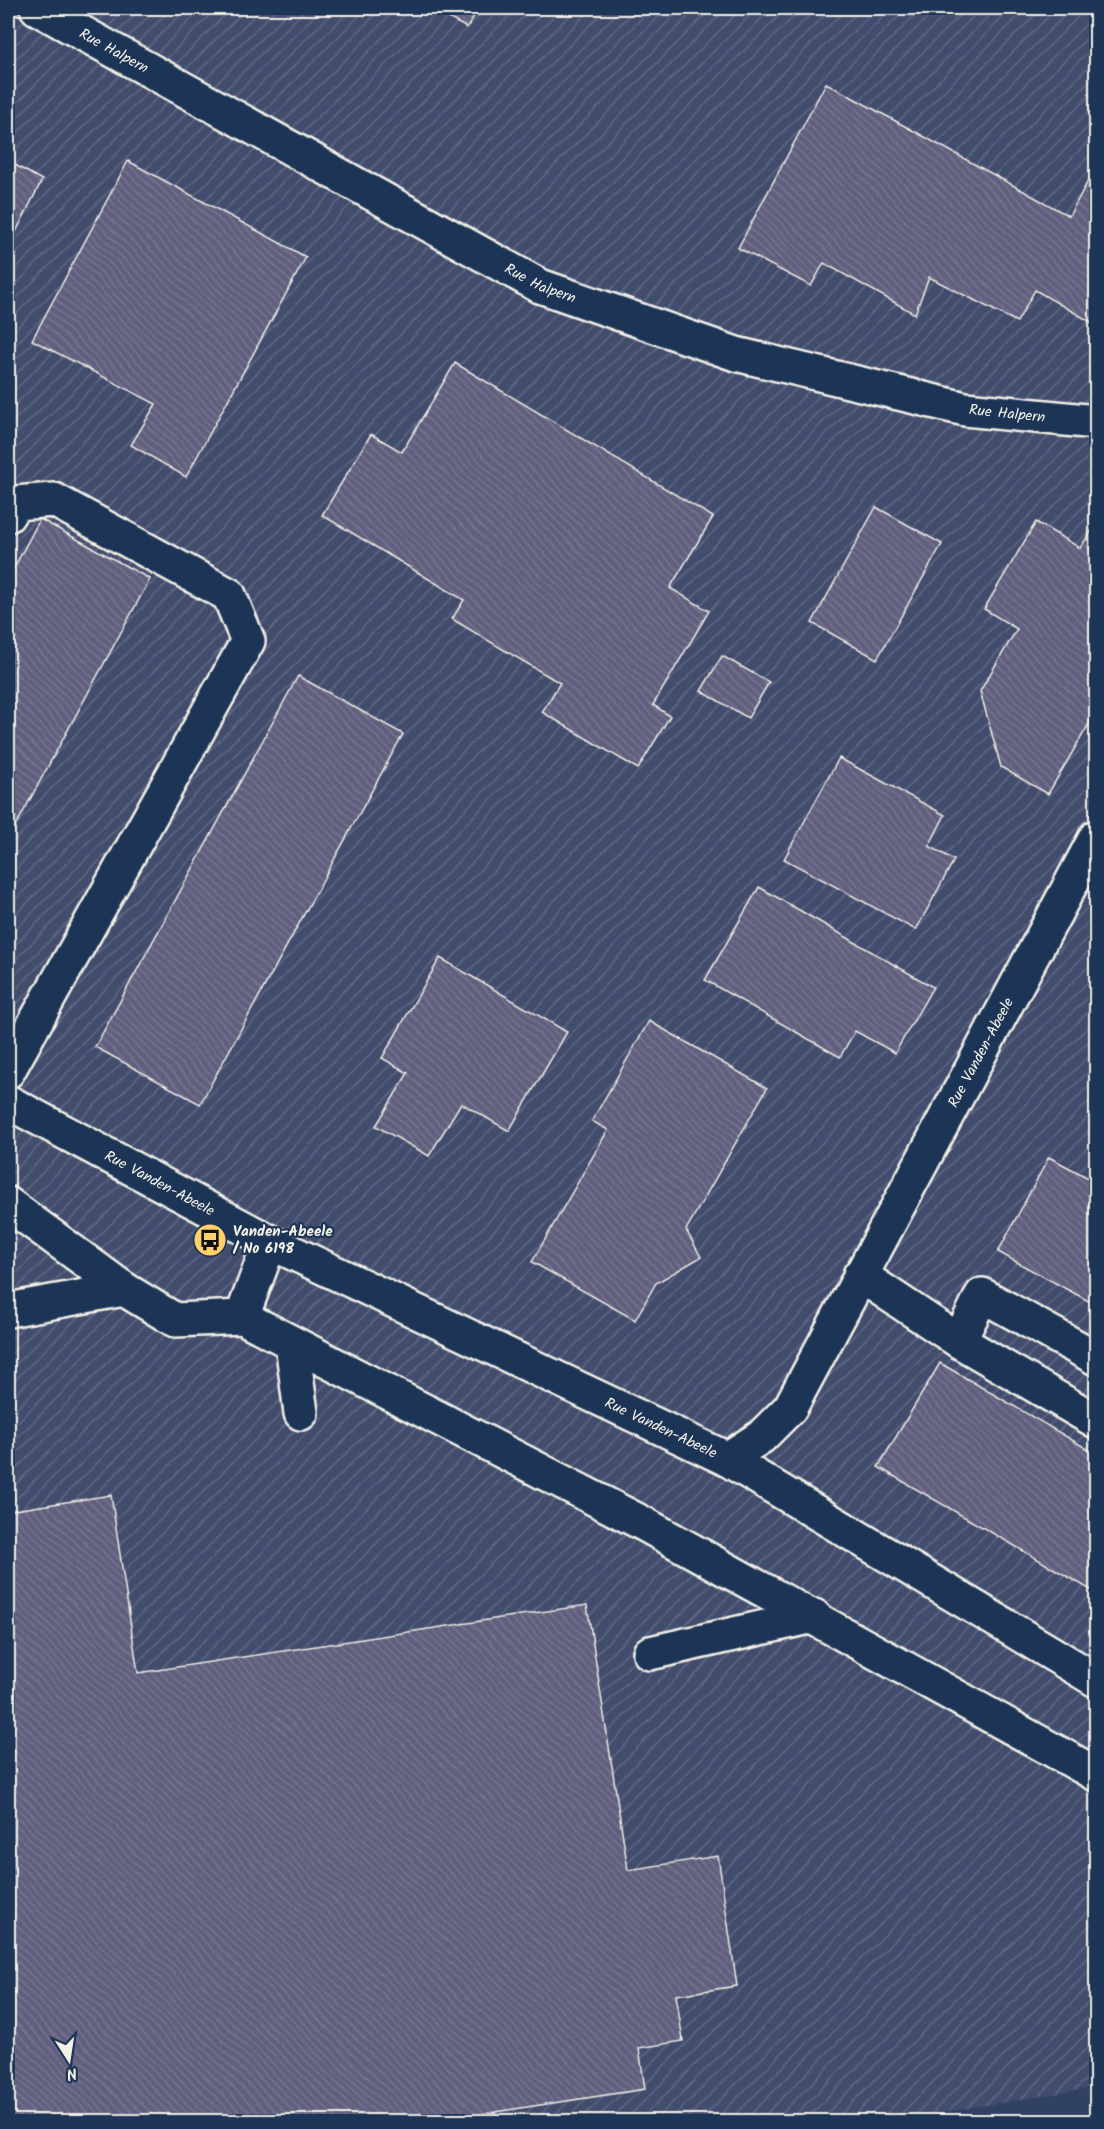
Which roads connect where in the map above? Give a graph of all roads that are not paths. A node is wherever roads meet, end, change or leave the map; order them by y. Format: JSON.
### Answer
{"nodes":[{"id":1,"x":37,"y":8,"type":"edge"},
{"id":2,"x":1096,"y":422,"type":"edge"},
{"id":3,"x":8,"y":515,"type":"edge"},
{"id":4,"x":1096,"y":837,"type":"edge"},
{"id":5,"x":8,"y":1071,"type":"edge"},
{"id":6,"x":8,"y":1102,"type":"edge"},
{"id":7,"x":8,"y":1204,"type":"edge"},
{"id":8,"x":270,"y":1242,"type":"junction"},
{"id":9,"x":860,"y":1275,"type":"junction"},
{"id":10,"x":124,"y":1289,"type":"junction"},
{"id":11,"x":8,"y":1310,"type":"edge"},
{"id":12,"x":242,"y":1317,"type":"junction"},
{"id":13,"x":959,"y":1341,"type":"junction"},
{"id":14,"x":292,"y":1343,"type":"junction"},
{"id":15,"x":1096,"y":1358,"type":"edge"},
{"id":16,"x":301,"y":1413,"type":"dead end"},
{"id":17,"x":1096,"y":1421,"type":"edge"},
{"id":18,"x":727,"y":1459,"type":"junction"},
{"id":19,"x":814,"y":1616,"type":"junction"},
{"id":20,"x":650,"y":1653,"type":"dead end"},
{"id":21,"x":1096,"y":1680,"type":"edge"},
{"id":22,"x":1096,"y":1774,"type":"edge"}],
"edges":[{"from":1,"to":2,"type":"street","name":"Rue Halpern"},
{"from":3,"to":5,"type":"street"},
{"from":4,"to":9,"type":"street","name":"Rue Vanden-Abeele"},
{"from":6,"to":8,"type":"street","name":"Rue Vanden-Abeele"},
{"from":7,"to":10,"type":"street"},
{"from":8,"to":12,"type":"street"},
{"from":8,"to":18,"type":"street","name":"Rue Vanden-Abeele"},
{"from":9,"to":13,"type":"street"},
{"from":9,"to":18,"type":"street","name":"Rue Vanden-Abeele"},
{"from":10,"to":11,"type":"street"},
{"from":10,"to":12,"type":"street"},
{"from":12,"to":14,"type":"street"},
{"from":13,"to":15,"type":"street"},
{"from":13,"to":17,"type":"street"},
{"from":14,"to":16,"type":"street"},
{"from":14,"to":19,"type":"street"},
{"from":18,"to":21,"type":"street"},
{"from":19,"to":20,"type":"street"},
{"from":19,"to":22,"type":"street"}]}
